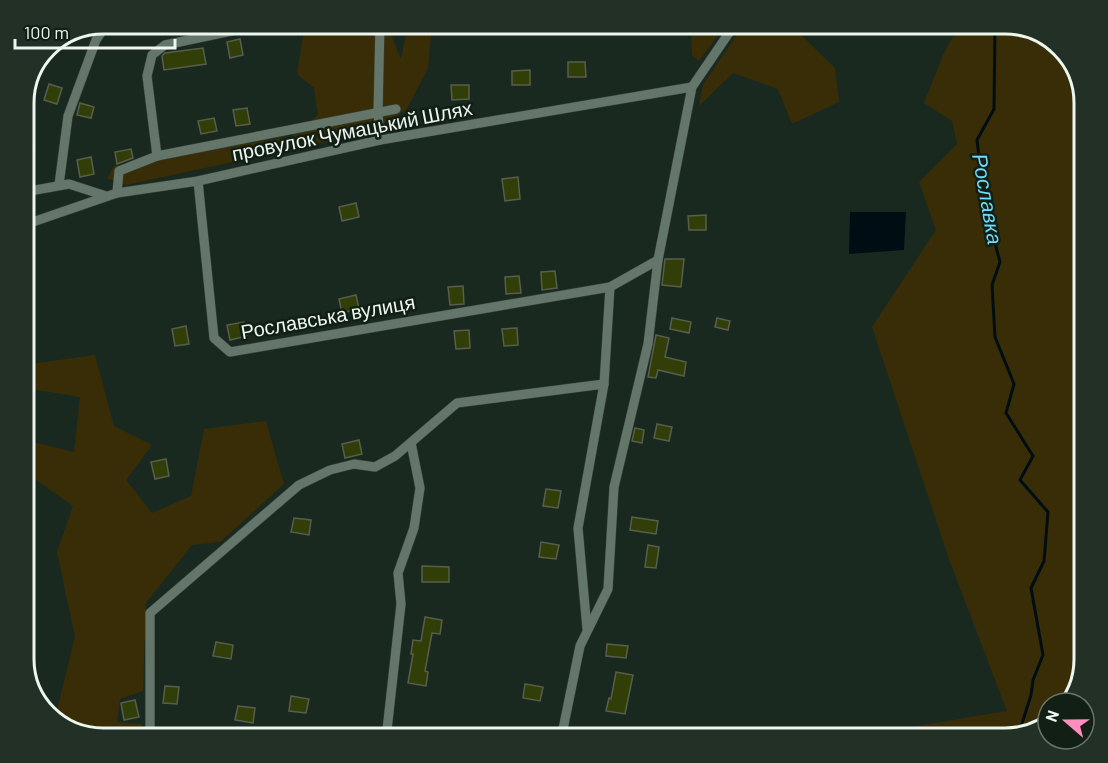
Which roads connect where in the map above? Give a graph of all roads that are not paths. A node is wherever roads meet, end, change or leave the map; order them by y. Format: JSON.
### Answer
{"nodes":[{"id":1,"x":99,"y":35,"type":"edge"},
{"id":2,"x":213,"y":35,"type":"edge"},
{"id":3,"x":380,"y":35,"type":"edge"},
{"id":4,"x":727,"y":35,"type":"edge"},
{"id":5,"x":692,"y":87,"type":"junction"},
{"id":6,"x":396,"y":109,"type":"dead end"},
{"id":7,"x":378,"y":113,"type":"junction"},
{"id":8,"x":380,"y":140,"type":"junction"},
{"id":9,"x":157,"y":156,"type":"junction"},
{"id":10,"x":198,"y":181,"type":"junction"},
{"id":11,"x":59,"y":185,"type":"junction"},
{"id":12,"x":35,"y":190,"type":"edge"},
{"id":13,"x":117,"y":193,"type":"junction"},
{"id":14,"x":106,"y":196,"type":"junction"},
{"id":15,"x":35,"y":221,"type":"edge"},
{"id":16,"x":658,"y":260,"type":"junction"},
{"id":17,"x":610,"y":286,"type":"junction"},
{"id":18,"x":604,"y":384,"type":"junction"},
{"id":19,"x":411,"y":443,"type":"junction"},
{"id":20,"x":587,"y":632,"type":"junction"},
{"id":21,"x":150,"y":728,"type":"edge"},
{"id":22,"x":387,"y":728,"type":"edge"},
{"id":23,"x":563,"y":728,"type":"edge"}],
"edges":[{"from":1,"to":11,"type":"street"},
{"from":2,"to":9,"type":"street"},
{"from":3,"to":7,"type":"street"},
{"from":4,"to":5,"type":"street"},
{"from":5,"to":8,"type":"street","name":"провулок Чумацький Шлях"},
{"from":5,"to":16,"type":"street"},
{"from":6,"to":7,"type":"street"},
{"from":7,"to":8,"type":"street"},
{"from":7,"to":9,"type":"street"},
{"from":8,"to":10,"type":"street","name":"провулок Чумацький Шлях"},
{"from":9,"to":13,"type":"street"},
{"from":10,"to":13,"type":"street","name":"провулок Чумацький Шлях"},
{"from":10,"to":17,"type":"street","name":"Рославська вулиця"},
{"from":11,"to":12,"type":"street"},
{"from":11,"to":14,"type":"street"},
{"from":13,"to":14,"type":"street","name":"провулок Чумацький Шлях"},
{"from":14,"to":15,"type":"street","name":"провулок Чумацький Шлях"},
{"from":16,"to":17,"type":"street","name":"Рославська вулиця"},
{"from":16,"to":20,"type":"street"},
{"from":17,"to":18,"type":"street"},
{"from":18,"to":19,"type":"street"},
{"from":18,"to":20,"type":"street"},
{"from":19,"to":21,"type":"street"},
{"from":19,"to":22,"type":"street"},
{"from":20,"to":23,"type":"street"}]}
